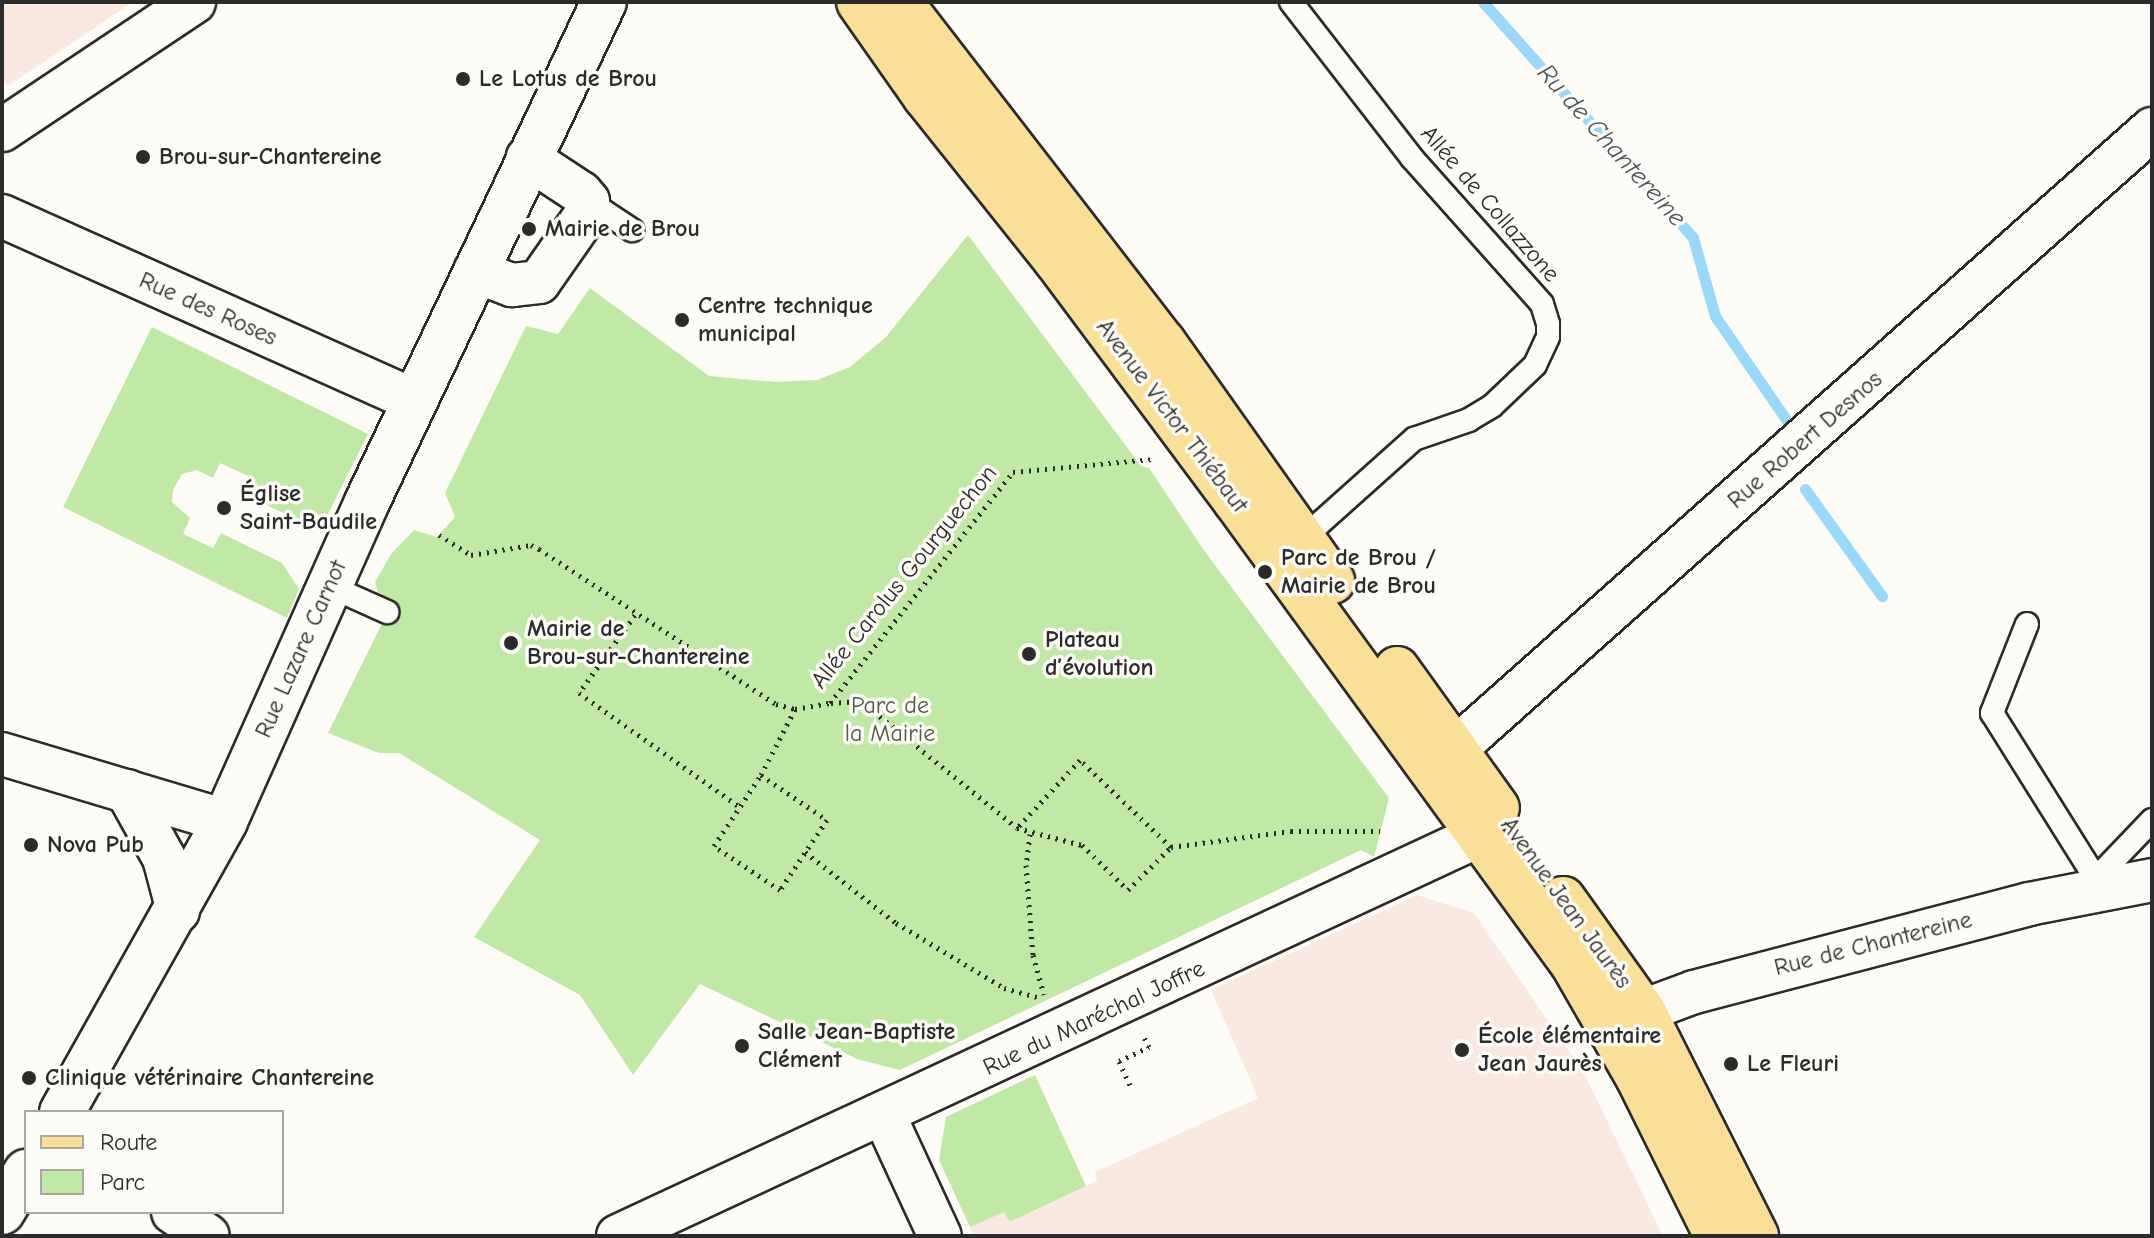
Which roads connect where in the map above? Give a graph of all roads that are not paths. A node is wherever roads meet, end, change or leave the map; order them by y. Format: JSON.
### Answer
{"nodes":[{"id":1,"x":194,"y":2,"type":"edge"},
{"id":2,"x":604,"y":2,"type":"edge"},
{"id":3,"x":1291,"y":2,"type":"edge"},
{"id":4,"x":893,"y":9,"type":"edge"},
{"id":5,"x":2152,"y":129,"type":"edge"},
{"id":6,"x":2,"y":130,"type":"edge"},
{"id":7,"x":528,"y":158,"type":"junction"},
{"id":8,"x":588,"y":201,"type":"junction"},
{"id":9,"x":2,"y":216,"type":"edge"},
{"id":10,"x":632,"y":230,"type":"dead end"},
{"id":11,"x":475,"y":271,"type":"junction"},
{"id":12,"x":415,"y":401,"type":"junction"},
{"id":13,"x":1235,"y":500,"type":"junction"},
{"id":14,"x":1301,"y":540,"type":"junction"},
{"id":15,"x":329,"y":586,"type":"junction"},
{"id":16,"x":387,"y":612,"type":"dead end"},
{"id":17,"x":2027,"y":624,"type":"dead end"},
{"id":18,"x":1390,"y":711,"type":"junction"},
{"id":19,"x":1454,"y":747,"type":"junction"},
{"id":20,"x":2,"y":754,"type":"edge"},
{"id":21,"x":127,"y":791,"type":"junction"},
{"id":22,"x":2152,"y":820,"type":"edge"},
{"id":23,"x":225,"y":821,"type":"junction"},
{"id":24,"x":1480,"y":835,"type":"junction"},
{"id":25,"x":2152,"y":880,"type":"edge"},
{"id":26,"x":2090,"y":886,"type":"junction"},
{"id":27,"x":178,"y":911,"type":"junction"},
{"id":28,"x":1643,"y":1011,"type":"junction"},
{"id":29,"x":1626,"y":1054,"type":"junction"},
{"id":30,"x":63,"y":1110,"type":"edge"},
{"id":31,"x":884,"y":1115,"type":"junction"},
{"id":32,"x":24,"y":1175,"type":"edge"},
{"id":33,"x":2,"y":1212,"type":"edge"},
{"id":34,"x":176,"y":1214,"type":"edge"},
{"id":35,"x":208,"y":1236,"type":"edge"},
{"id":36,"x":618,"y":1236,"type":"edge"},
{"id":37,"x":940,"y":1236,"type":"edge"},
{"id":38,"x":1717,"y":1236,"type":"edge"},
{"id":39,"x":1756,"y":1236,"type":"edge"}],
"edges":[{"from":1,"to":6,"type":"street"},
{"from":2,"to":7,"type":"street","name":"Rue Lazare Carnot"},
{"from":3,"to":14,"type":"lane","name":"Allée de Collazzone"},
{"from":4,"to":13,"type":"main road","name":"Avenue Victor Thiébaut"},
{"from":4,"to":14,"type":"main road","name":"Avenue Victor Thiébaut"},
{"from":5,"to":19,"type":"street","name":"Rue Robert Desnos"},
{"from":7,"to":8,"type":"street"},
{"from":7,"to":11,"type":"street","name":"Rue Lazare Carnot"},
{"from":8,"to":10,"type":"lane"},
{"from":8,"to":11,"type":"street"},
{"from":9,"to":12,"type":"street","name":"Rue des Roses"},
{"from":11,"to":12,"type":"street","name":"Rue Lazare Carnot"},
{"from":12,"to":15,"type":"street","name":"Rue Lazare Carnot"},
{"from":13,"to":14,"type":"street"},
{"from":13,"to":18,"type":"main road","name":"Avenue Victor Thiébaut"},
{"from":14,"to":19,"type":"main road","name":"Avenue Victor Thiébaut"},
{"from":15,"to":16,"type":"lane"},
{"from":15,"to":23,"type":"street","name":"Rue Lazare Carnot"},
{"from":17,"to":26,"type":"lane"},
{"from":18,"to":19,"type":"street"},
{"from":18,"to":24,"type":"main road","name":"Avenue Victor Thiébaut"},
{"from":19,"to":28,"type":"main road","name":"Avenue Jean Jaurès"},
{"from":20,"to":21,"type":"street"},
{"from":21,"to":23,"type":"street"},
{"from":21,"to":27,"type":"street"},
{"from":22,"to":26,"type":"lane"},
{"from":23,"to":27,"type":"street","name":"Rue Lazare Carnot"},
{"from":24,"to":29,"type":"main road","name":"Avenue Jean Jaurès"},
{"from":24,"to":31,"type":"street","name":"Rue du Maréchal Joffre"},
{"from":25,"to":26,"type":"street","name":"Rue de Chantereine"},
{"from":26,"to":28,"type":"street","name":"Rue de Chantereine"},
{"from":27,"to":30,"type":"street","name":"Rue Lazare Carnot"},
{"from":28,"to":29,"type":"street"},
{"from":28,"to":39,"type":"main road","name":"Avenue Jean Jaurès"},
{"from":29,"to":38,"type":"main road","name":"Avenue Jean Jaurès"},
{"from":31,"to":36,"type":"street","name":"Rue du Maréchal Joffre"},
{"from":31,"to":37,"type":"street"},
{"from":32,"to":33,"type":"street"},
{"from":34,"to":35,"type":"street"}]}
